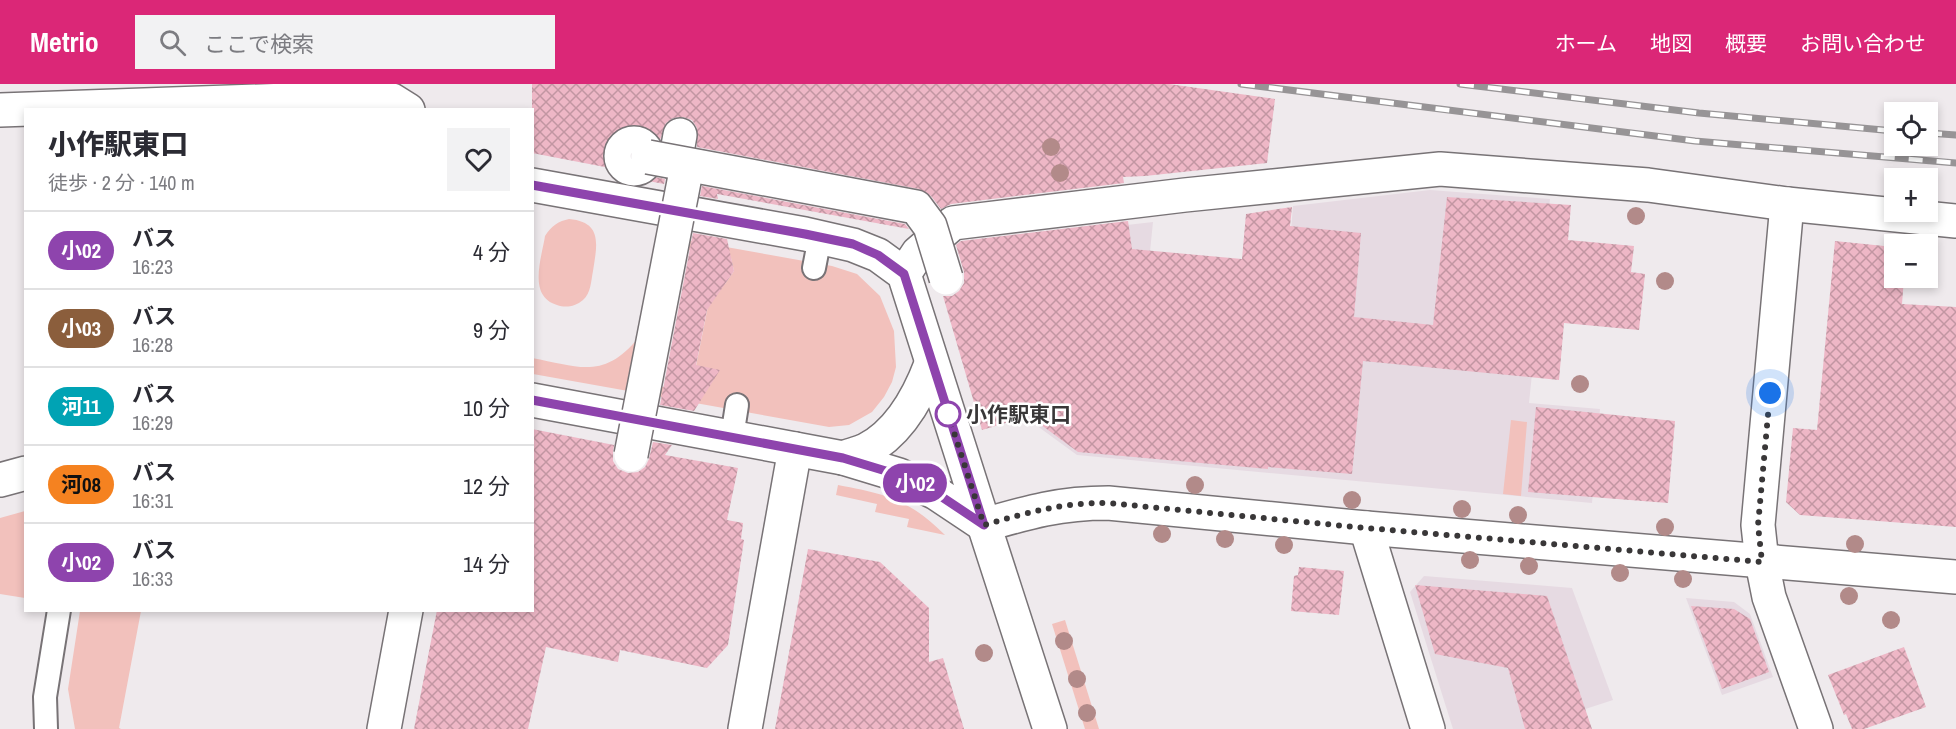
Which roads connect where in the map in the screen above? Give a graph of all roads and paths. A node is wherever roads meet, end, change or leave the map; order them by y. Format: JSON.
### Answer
{"nodes":[{"id":1,"x":58,"y":108,"type":"edge"},
{"id":2,"x":405,"y":108,"type":"edge"},
{"id":3,"x":24,"y":109,"type":"edge"},
{"id":4,"x":0,"y":110,"type":"edge"},
{"id":5,"x":534,"y":185,"type":"edge"},
{"id":6,"x":1787,"y":204,"type":"junction"},
{"id":7,"x":1956,"y":221,"type":"edge"},
{"id":8,"x":904,"y":274,"type":"junction"},
{"id":9,"x":946,"y":278,"type":"dead end"},
{"id":10,"x":932,"y":364,"type":"junction"},
{"id":11,"x":534,"y":400,"type":"edge"},
{"id":12,"x":737,"y":405,"type":"dead end"},
{"id":13,"x":732,"y":437,"type":"junction"},
{"id":14,"x":795,"y":449,"type":"junction"},
{"id":15,"x":631,"y":455,"type":"dead end"},
{"id":16,"x":843,"y":458,"type":"junction"},
{"id":17,"x":24,"y":474,"type":"edge"},
{"id":18,"x":0,"y":480,"type":"edge"},
{"id":19,"x":984,"y":525,"type":"junction"},
{"id":20,"x":1366,"y":528,"type":"junction"},
{"id":21,"x":1762,"y":562,"type":"junction"},
{"id":22,"x":1956,"y":577,"type":"edge"},
{"id":23,"x":59,"y":612,"type":"edge"},
{"id":24,"x":406,"y":612,"type":"edge"},
{"id":25,"x":46,"y":729,"type":"edge"},
{"id":26,"x":384,"y":729,"type":"edge"},
{"id":27,"x":745,"y":729,"type":"edge"},
{"id":28,"x":1050,"y":729,"type":"edge"},
{"id":29,"x":1428,"y":729,"type":"edge"},
{"id":30,"x":1816,"y":729,"type":"edge"}],
"edges":[{"from":1,"to":2,"type":"street"},
{"from":3,"to":4,"type":"street"},
{"from":5,"to":8,"type":"street"},
{"from":6,"to":7,"type":"street"},
{"from":6,"to":8,"type":"street"},
{"from":6,"to":21,"type":"street"},
{"from":8,"to":10,"type":"street"},
{"from":9,"to":15,"type":"street","bridge":true},
{"from":10,"to":16,"type":"street"},
{"from":10,"to":19,"type":"street"},
{"from":11,"to":13,"type":"street"},
{"from":12,"to":13,"type":"lane"},
{"from":13,"to":14,"type":"street"},
{"from":14,"to":16,"type":"street"},
{"from":14,"to":27,"type":"street"},
{"from":16,"to":19,"type":"street"},
{"from":17,"to":18,"type":"street"},
{"from":19,"to":20,"type":"street"},
{"from":19,"to":28,"type":"street"},
{"from":20,"to":21,"type":"street"},
{"from":20,"to":29,"type":"street"},
{"from":21,"to":22,"type":"street"},
{"from":21,"to":30,"type":"street"},
{"from":23,"to":25,"type":"lane"},
{"from":24,"to":26,"type":"street"}]}
